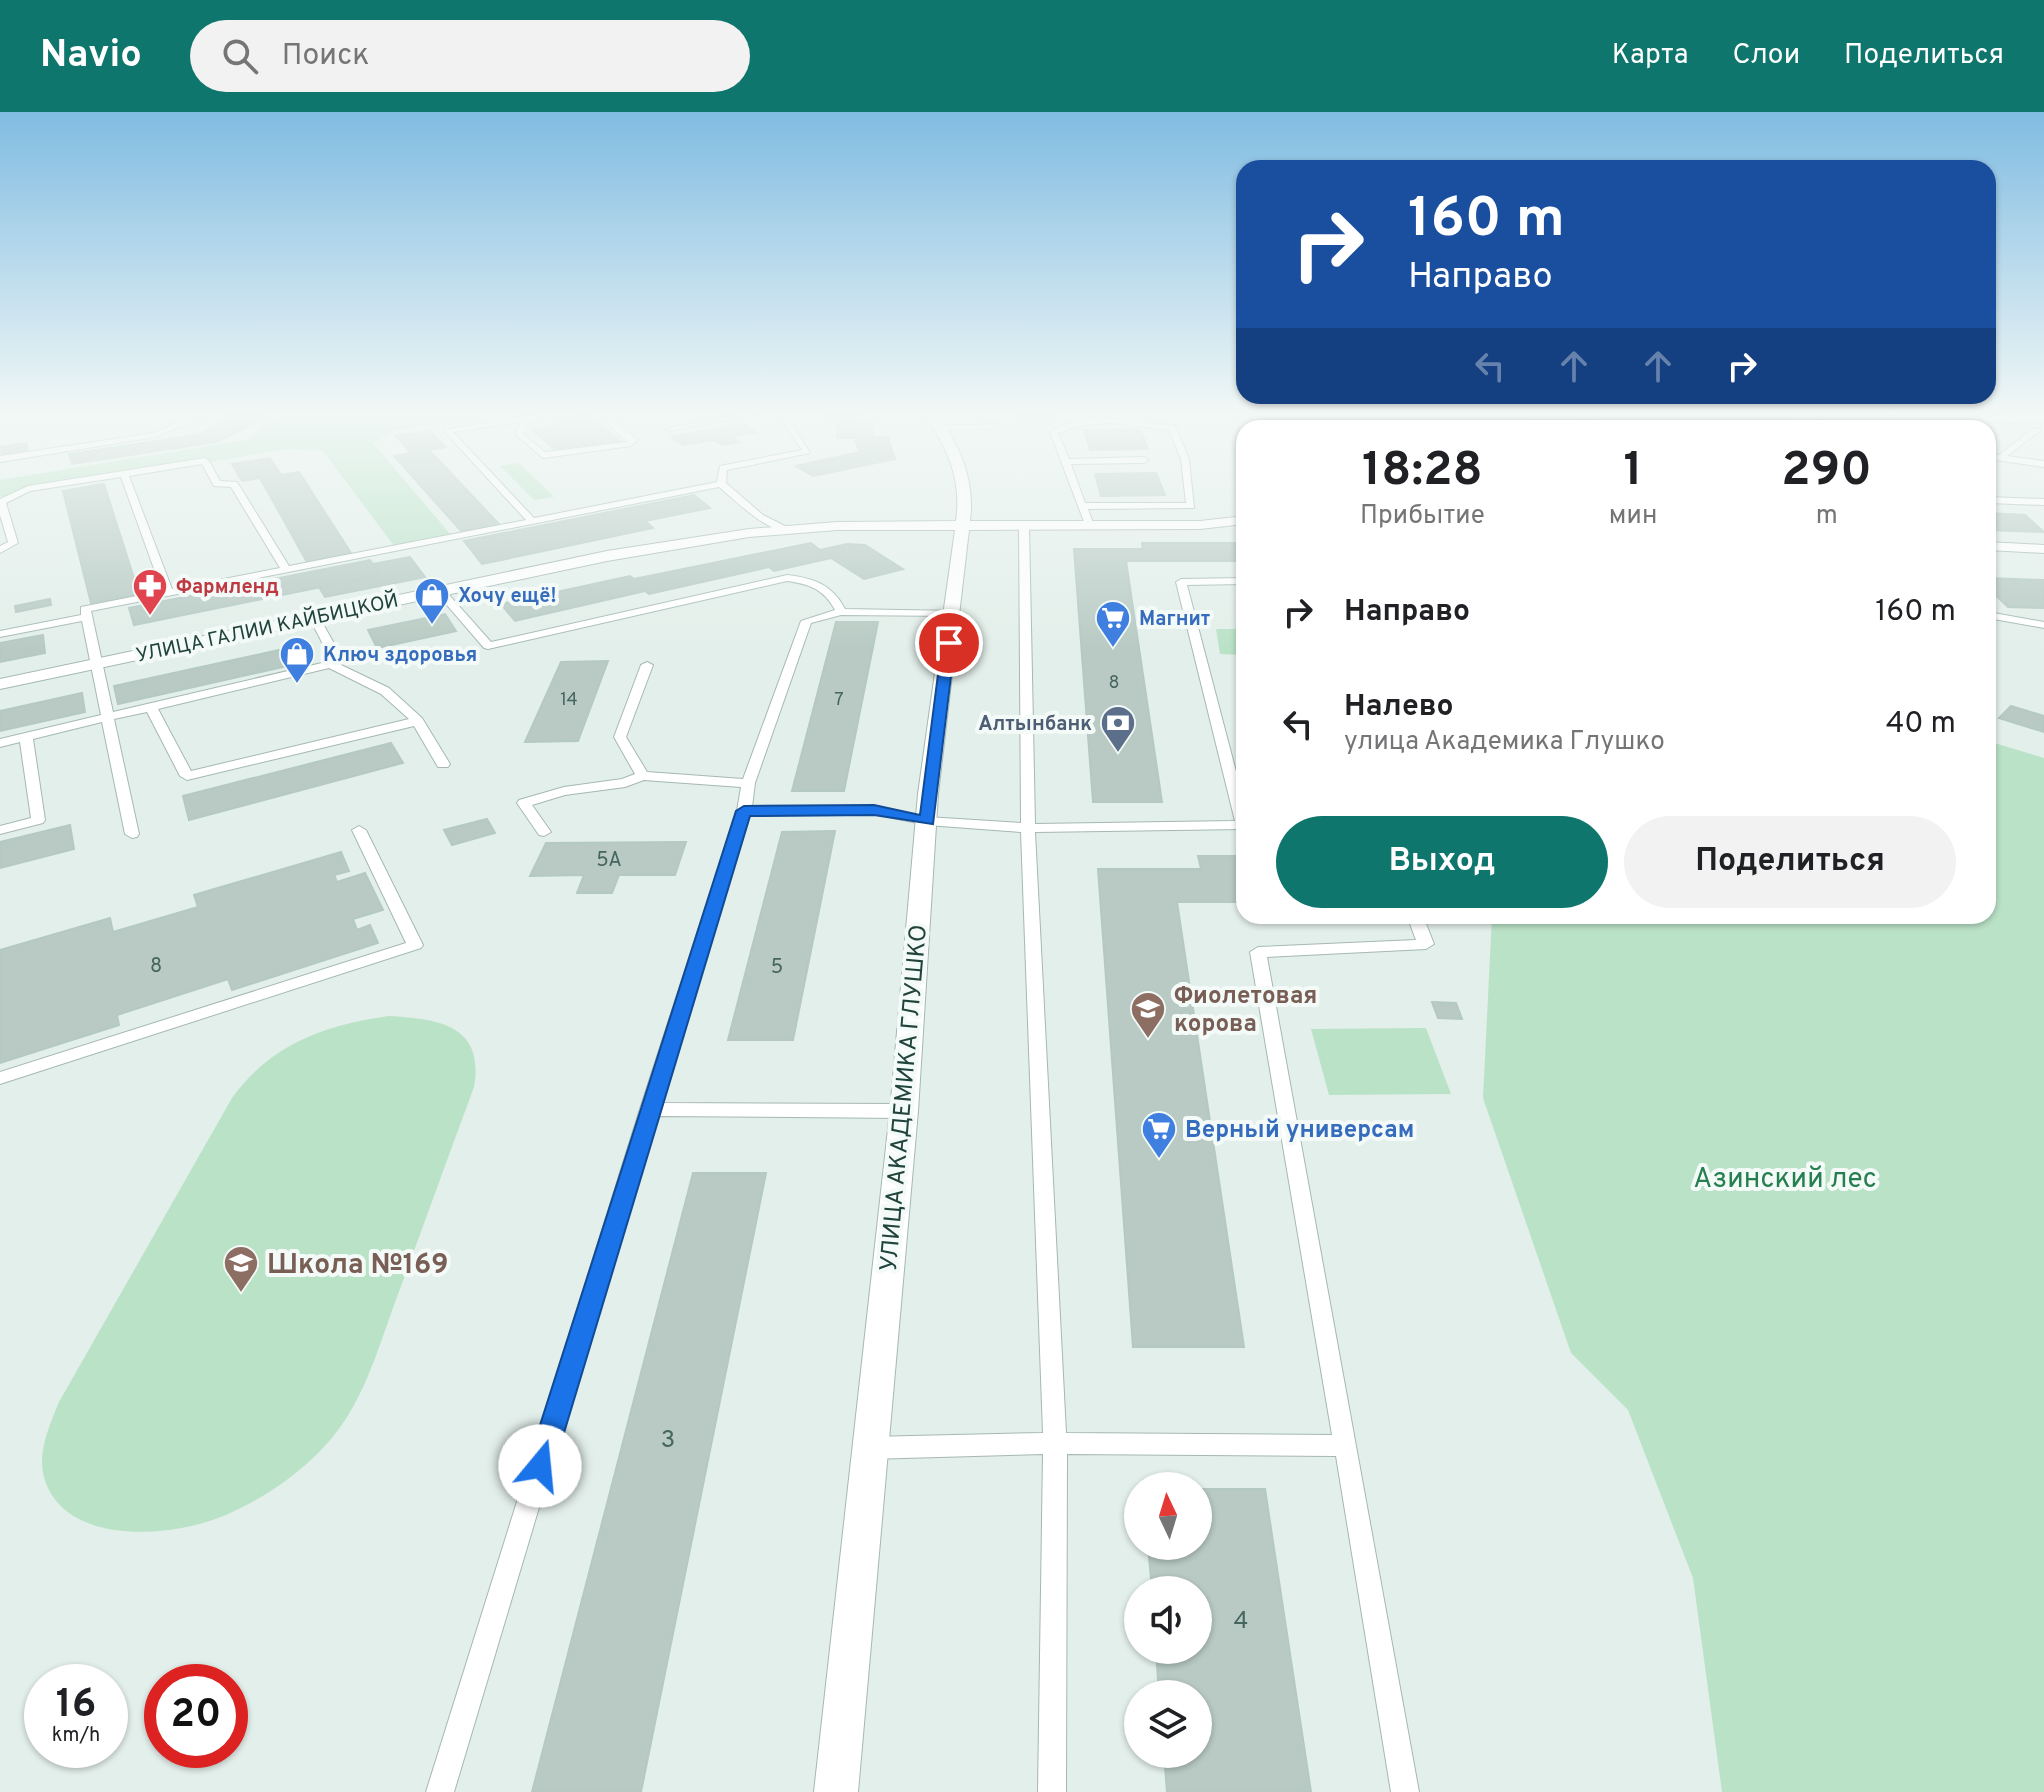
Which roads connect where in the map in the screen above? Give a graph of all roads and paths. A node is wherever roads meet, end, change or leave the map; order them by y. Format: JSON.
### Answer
{"nodes":[{"id":1,"x":21,"y":492,"type":"edge"},
{"id":2,"x":131,"y":492,"type":"edge"},
{"id":3,"x":239,"y":492,"type":"edge"},
{"id":4,"x":505,"y":492,"type":"edge"},
{"id":5,"x":679,"y":492,"type":"edge"},
{"id":6,"x":731,"y":492,"type":"edge"},
{"id":7,"x":963,"y":492,"type":"edge"},
{"id":8,"x":1076,"y":492,"type":"edge"},
{"id":9,"x":1189,"y":492,"type":"edge"},
{"id":10,"x":1996,"y":500,"type":"edge"},
{"id":11,"x":0,"y":502,"type":"edge"},
{"id":12,"x":2044,"y":502,"type":"edge"},
{"id":13,"x":1081,"y":506,"type":"junction"},
{"id":14,"x":1236,"y":521,"type":"edge"},
{"id":15,"x":533,"y":522,"type":"junction"},
{"id":16,"x":1089,"y":525,"type":"junction"},
{"id":17,"x":963,"y":526,"type":"junction"},
{"id":18,"x":1024,"y":526,"type":"junction"},
{"id":19,"x":786,"y":529,"type":"junction"},
{"id":20,"x":1996,"y":546,"type":"edge"},
{"id":21,"x":2044,"y":549,"type":"edge"},
{"id":22,"x":0,"y":550,"type":"edge"},
{"id":23,"x":286,"y":570,"type":"junction"},
{"id":24,"x":1236,"y":581,"type":"edge"},
{"id":25,"x":439,"y":590,"type":"junction"},
{"id":26,"x":168,"y":593,"type":"junction"},
{"id":27,"x":841,"y":612,"type":"junction"},
{"id":28,"x":953,"y":613,"type":"junction"},
{"id":29,"x":1996,"y":616,"type":"edge"},
{"id":30,"x":86,"y":617,"type":"junction"},
{"id":31,"x":314,"y":617,"type":"junction"},
{"id":32,"x":2044,"y":625,"type":"edge"},
{"id":33,"x":0,"y":634,"type":"edge"},
{"id":34,"x":96,"y":663,"type":"junction"},
{"id":35,"x":330,"y":664,"type":"junction"},
{"id":36,"x":647,"y":665,"type":"dead end"},
{"id":37,"x":0,"y":684,"type":"edge"},
{"id":38,"x":151,"y":708,"type":"junction"},
{"id":39,"x":108,"y":718,"type":"junction"},
{"id":40,"x":418,"y":721,"type":"junction"},
{"id":41,"x":26,"y":737,"type":"junction"},
{"id":42,"x":0,"y":743,"type":"edge"},
{"id":43,"x":443,"y":764,"type":"dead end"},
{"id":44,"x":643,"y":776,"type":"junction"},
{"id":45,"x":748,"y":783,"type":"junction"},
{"id":46,"x":1236,"y":798,"type":"edge"},
{"id":47,"x":744,"y":811,"type":"junction"},
{"id":48,"x":927,"y":821,"type":"junction"},
{"id":49,"x":1236,"y":825,"type":"edge"},
{"id":50,"x":1028,"y":828,"type":"junction"},
{"id":51,"x":0,"y":830,"type":"edge"},
{"id":52,"x":359,"y":830,"type":"dead end"},
{"id":53,"x":544,"y":832,"type":"dead end"},
{"id":54,"x":132,"y":834,"type":"dead end"},
{"id":55,"x":1418,"y":924,"type":"edge"},
{"id":56,"x":0,"y":1078,"type":"edge"},
{"id":57,"x":649,"y":1109,"type":"junction"},
{"id":58,"x":904,"y":1111,"type":"junction"},
{"id":59,"x":1055,"y":1443,"type":"junction"},
{"id":60,"x":1346,"y":1446,"type":"junction"},
{"id":61,"x":869,"y":1448,"type":"junction"},
{"id":62,"x":440,"y":1792,"type":"edge"},
{"id":63,"x":836,"y":1792,"type":"edge"},
{"id":64,"x":1052,"y":1792,"type":"edge"},
{"id":65,"x":1405,"y":1792,"type":"edge"}],
"edges":[{"from":1,"to":11,"type":"lane"},
{"from":2,"to":26,"type":"lane"},
{"from":3,"to":23,"type":"lane"},
{"from":4,"to":15,"type":"lane"},
{"from":5,"to":15,"type":"lane"},
{"from":6,"to":19,"type":"lane"},
{"from":7,"to":17,"type":"street","name":"УЛИЦА АКАДЕМИКА ГЛУШКО"},
{"from":8,"to":13,"type":"lane"},
{"from":9,"to":13,"type":"lane"},
{"from":10,"to":12,"type":"lane"},
{"from":11,"to":22,"type":"lane"},
{"from":13,"to":16,"type":"lane"},
{"from":14,"to":16,"type":"street","name":"УЛИЦА ГАЛИИ КАЙБИЦКОЙ"},
{"from":15,"to":23,"type":"lane"},
{"from":16,"to":18,"type":"street","name":"УЛИЦА ГАЛИИ КАЙБИЦКОЙ"},
{"from":17,"to":18,"type":"street","name":"УЛИЦА ГАЛИИ КАЙБИЦКОЙ"},
{"from":17,"to":19,"type":"street","name":"УЛИЦА ГАЛИИ КАЙБИЦКОЙ"},
{"from":17,"to":28,"type":"street","name":"УЛИЦА АКАДЕМИКА ГЛУШКО"},
{"from":18,"to":50,"type":"lane"},
{"from":19,"to":25,"type":"street","name":"УЛИЦА ГАЛИИ КАЙБИЦКОЙ"},
{"from":20,"to":21,"type":"street"},
{"from":23,"to":26,"type":"lane"},
{"from":24,"to":46,"type":"lane"},
{"from":25,"to":27,"type":"lane"},
{"from":25,"to":31,"type":"street","name":"УЛИЦА ГАЛИИ КАЙБИЦКОЙ"},
{"from":26,"to":30,"type":"lane"},
{"from":27,"to":28,"type":"lane"},
{"from":27,"to":45,"type":"lane"},
{"from":28,"to":48,"type":"street","name":"УЛИЦА АКАДЕМИКА ГЛУШКО"},
{"from":29,"to":32,"type":"lane"},
{"from":30,"to":33,"type":"lane"},
{"from":30,"to":34,"type":"lane"},
{"from":31,"to":34,"type":"street","name":"УЛИЦА ГАЛИИ КАЙБИЦКОЙ"},
{"from":31,"to":35,"type":"lane"},
{"from":34,"to":37,"type":"street","name":"УЛИЦА ГАЛИИ КАЙБИЦКОЙ"},
{"from":34,"to":39,"type":"lane"},
{"from":35,"to":38,"type":"lane"},
{"from":35,"to":40,"type":"lane"},
{"from":36,"to":44,"type":"lane"},
{"from":38,"to":39,"type":"lane"},
{"from":38,"to":40,"type":"lane"},
{"from":39,"to":41,"type":"lane"},
{"from":39,"to":54,"type":"lane"},
{"from":40,"to":43,"type":"lane"},
{"from":41,"to":42,"type":"lane"},
{"from":41,"to":51,"type":"lane"},
{"from":44,"to":45,"type":"lane"},
{"from":44,"to":53,"type":"lane"},
{"from":45,"to":47,"type":"lane"},
{"from":47,"to":48,"type":"lane"},
{"from":47,"to":57,"type":"lane"},
{"from":48,"to":50,"type":"lane"},
{"from":48,"to":58,"type":"street","name":"УЛИЦА АКАДЕМИКА ГЛУШКО"},
{"from":49,"to":50,"type":"lane"},
{"from":50,"to":59,"type":"lane"},
{"from":52,"to":56,"type":"lane"},
{"from":55,"to":60,"type":"lane"},
{"from":57,"to":58,"type":"lane"},
{"from":57,"to":62,"type":"lane"},
{"from":58,"to":61,"type":"street","name":"УЛИЦА АКАДЕМИКА ГЛУШКО"},
{"from":59,"to":60,"type":"lane"},
{"from":59,"to":61,"type":"lane"},
{"from":59,"to":64,"type":"lane"},
{"from":60,"to":65,"type":"lane"},
{"from":61,"to":63,"type":"street","name":"УЛИЦА АКАДЕМИКА ГЛУШКО"}]}
